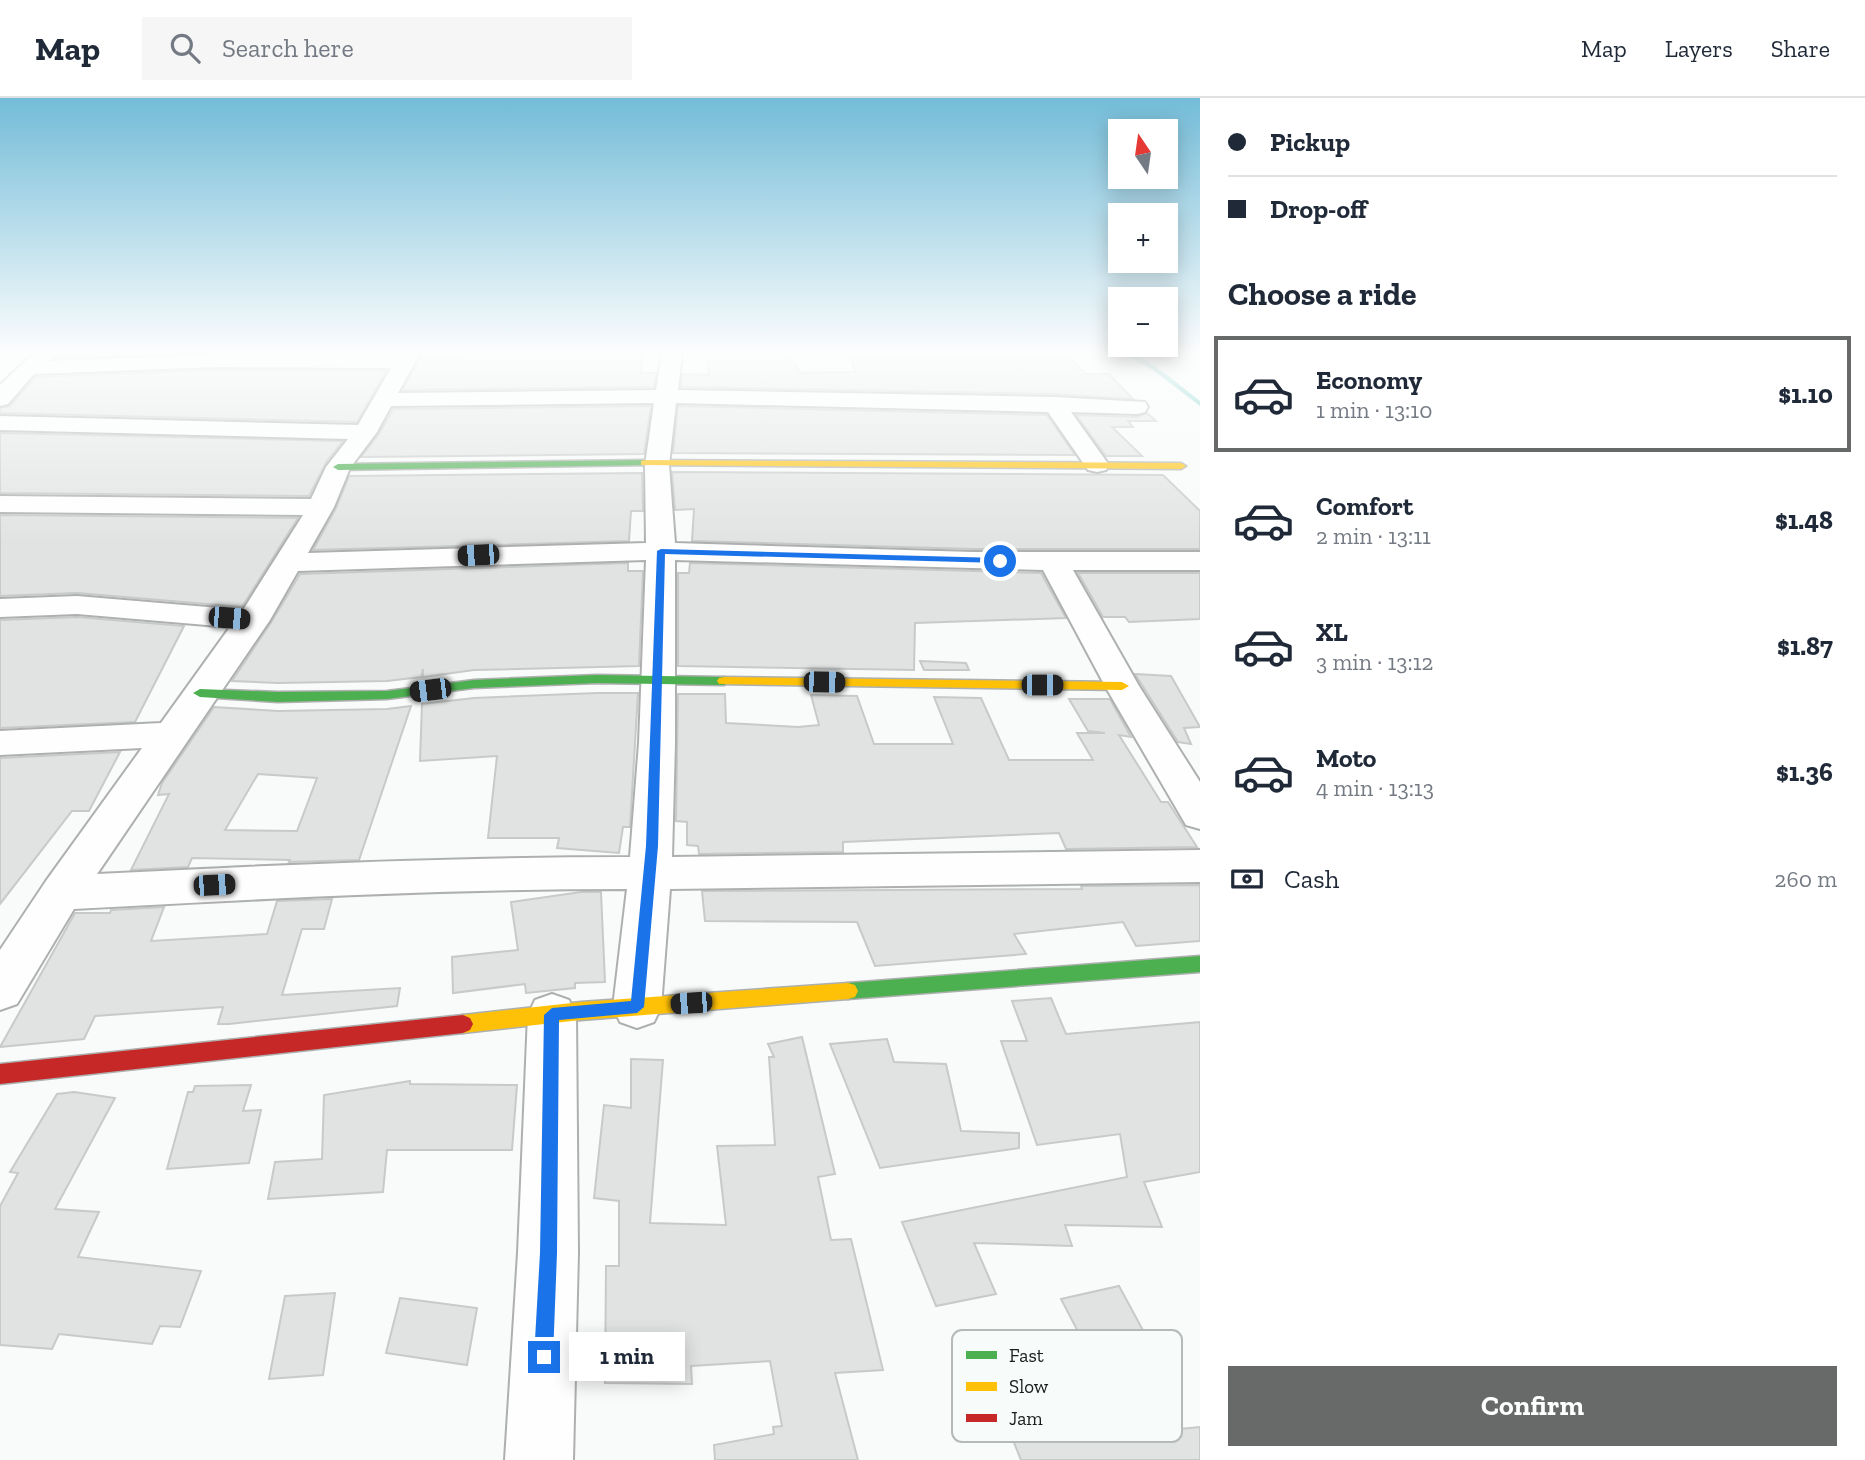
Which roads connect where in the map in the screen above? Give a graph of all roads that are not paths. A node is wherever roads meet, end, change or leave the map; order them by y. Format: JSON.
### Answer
{"nodes":[{"id":1,"x":373,"y":417,"type":"edge"},
{"id":2,"x":663,"y":417,"type":"edge"},
{"id":3,"x":1063,"y":417,"type":"edge"},
{"id":4,"x":0,"y":423,"type":"edge"},
{"id":5,"x":365,"y":432,"type":"junction"},
{"id":6,"x":657,"y":465,"type":"junction"},
{"id":7,"x":1097,"y":465,"type":"junction"},
{"id":8,"x":1181,"y":466,"type":"dead end"},
{"id":9,"x":338,"y":467,"type":"junction"},
{"id":10,"x":0,"y":504,"type":"edge"},
{"id":11,"x":321,"y":507,"type":"junction"},
{"id":12,"x":661,"y":551,"type":"junction"},
{"id":13,"x":1054,"y":561,"type":"junction"},
{"id":14,"x":1200,"y":561,"type":"edge"},
{"id":15,"x":289,"y":563,"type":"junction"},
{"id":16,"x":0,"y":608,"type":"edge"},
{"id":17,"x":254,"y":620,"type":"junction"},
{"id":18,"x":657,"y":681,"type":"junction"},
{"id":19,"x":1122,"y":686,"type":"junction"},
{"id":20,"x":200,"y":693,"type":"junction"},
{"id":21,"x":172,"y":734,"type":"junction"},
{"id":22,"x":0,"y":743,"type":"edge"},
{"id":23,"x":1200,"y":815,"type":"edge"},
{"id":24,"x":1200,"y":866,"type":"edge"},
{"id":25,"x":650,"y":872,"type":"junction"},
{"id":26,"x":61,"y":893,"type":"junction"},
{"id":27,"x":1200,"y":964,"type":"edge"},
{"id":28,"x":0,"y":989,"type":"edge"},
{"id":29,"x":637,"y":1007,"type":"junction"},
{"id":30,"x":552,"y":1015,"type":"junction"},
{"id":31,"x":0,"y":1074,"type":"edge"},
{"id":32,"x":539,"y":1460,"type":"edge"}],
"edges":[{"from":1,"to":5,"type":"street"},
{"from":2,"to":6,"type":"street"},
{"from":3,"to":7,"type":"street"},
{"from":4,"to":5,"type":"street"},
{"from":5,"to":9,"type":"street"},
{"from":6,"to":7,"type":"street"},
{"from":6,"to":9,"type":"street"},
{"from":6,"to":12,"type":"street"},
{"from":7,"to":8,"type":"street"},
{"from":9,"to":11,"type":"street"},
{"from":10,"to":11,"type":"street"},
{"from":11,"to":15,"type":"street"},
{"from":12,"to":13,"type":"street"},
{"from":12,"to":15,"type":"street"},
{"from":12,"to":18,"type":"street"},
{"from":13,"to":14,"type":"street"},
{"from":13,"to":19,"type":"street"},
{"from":15,"to":17,"type":"street"},
{"from":16,"to":17,"type":"street"},
{"from":17,"to":20,"type":"street"},
{"from":18,"to":19,"type":"street"},
{"from":18,"to":20,"type":"street"},
{"from":18,"to":25,"type":"street"},
{"from":19,"to":23,"type":"street"},
{"from":20,"to":21,"type":"street"},
{"from":21,"to":22,"type":"street"},
{"from":21,"to":26,"type":"street"},
{"from":24,"to":25,"type":"street"},
{"from":25,"to":26,"type":"street"},
{"from":25,"to":29,"type":"street"},
{"from":26,"to":28,"type":"street"},
{"from":27,"to":29,"type":"street"},
{"from":29,"to":30,"type":"street"},
{"from":30,"to":31,"type":"street"},
{"from":30,"to":32,"type":"street"}]}
